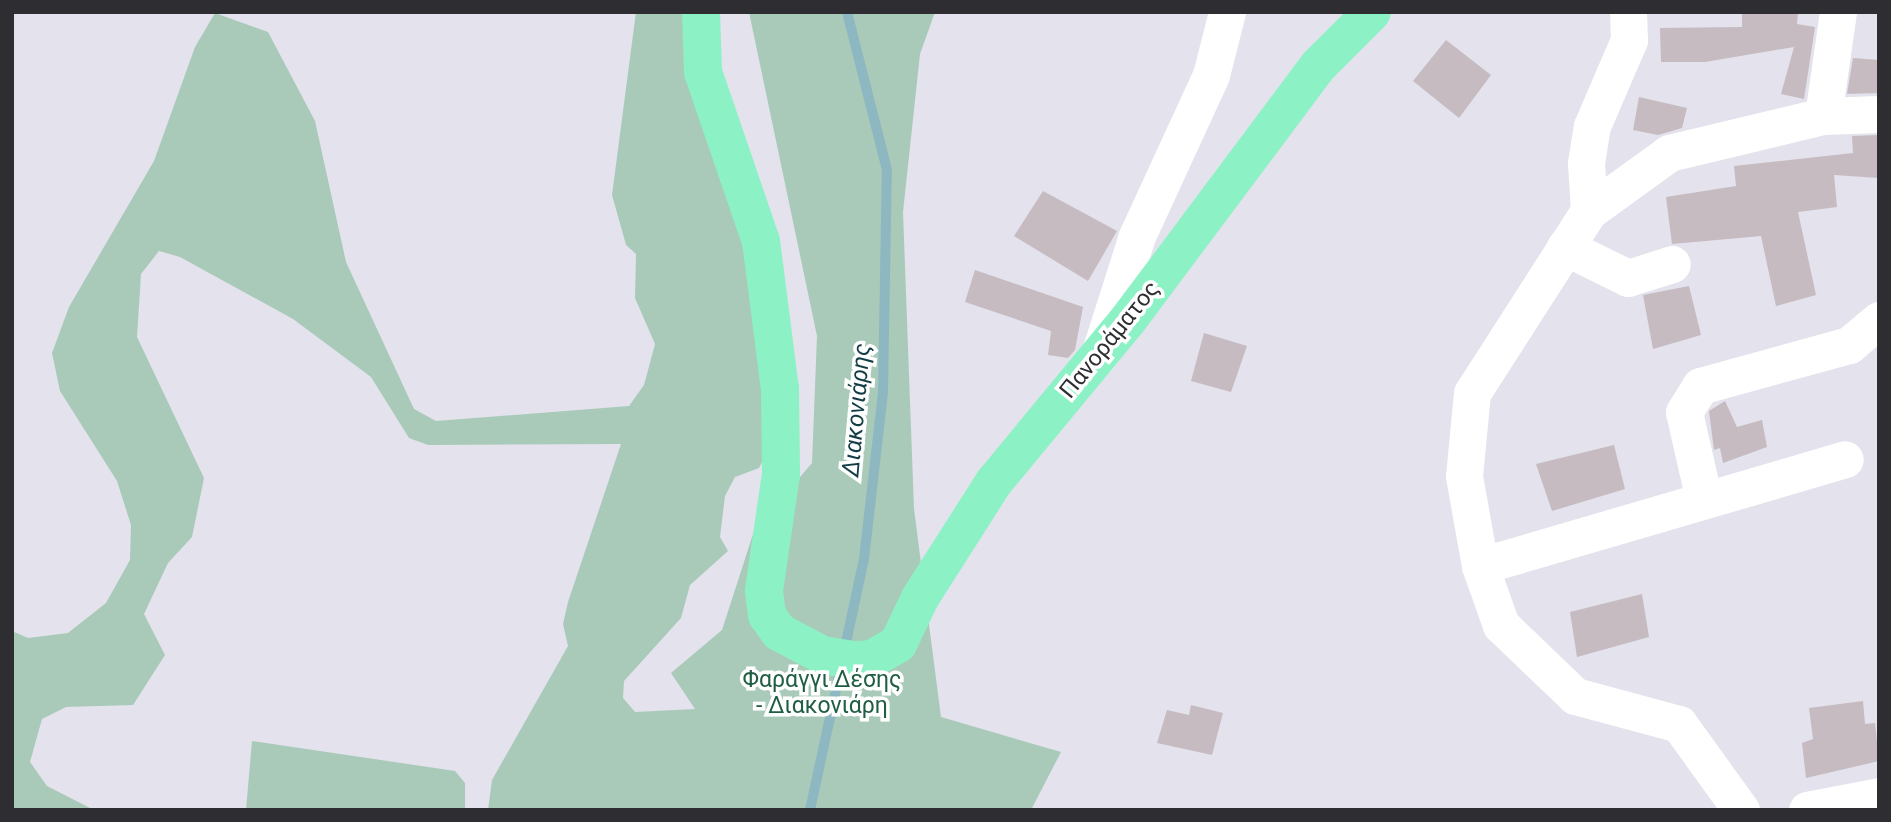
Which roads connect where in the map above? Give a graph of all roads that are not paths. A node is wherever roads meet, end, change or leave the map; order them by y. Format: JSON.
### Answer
{"nodes":[{"id":1,"x":701,"y":12,"type":"edge"},
{"id":2,"x":1227,"y":12,"type":"edge"},
{"id":3,"x":1371,"y":12,"type":"edge"},
{"id":4,"x":1628,"y":12,"type":"edge"},
{"id":5,"x":1838,"y":12,"type":"edge"},
{"id":6,"x":1879,"y":114,"type":"edge"},
{"id":7,"x":1823,"y":116,"type":"junction"},
{"id":8,"x":1589,"y":211,"type":"junction"},
{"id":9,"x":1565,"y":247,"type":"junction"},
{"id":10,"x":1672,"y":264,"type":"dead end"},
{"id":11,"x":1879,"y":320,"type":"edge"},
{"id":12,"x":1099,"y":355,"type":"junction"},
{"id":13,"x":1845,"y":459,"type":"dead end"},
{"id":14,"x":1704,"y":500,"type":"junction"},
{"id":15,"x":1480,"y":566,"type":"junction"},
{"id":16,"x":1879,"y":796,"type":"edge"},
{"id":17,"x":1741,"y":810,"type":"edge"},
{"id":18,"x":1807,"y":810,"type":"edge"}],
"edges":[{"from":1,"to":12,"type":"main road","name":"Πανοράματος"},
{"from":2,"to":12,"type":"street"},
{"from":3,"to":12,"type":"main road","name":"Πανοράματος"},
{"from":4,"to":8,"type":"street"},
{"from":5,"to":7,"type":"street"},
{"from":6,"to":7,"type":"street"},
{"from":7,"to":8,"type":"street"},
{"from":8,"to":9,"type":"street"},
{"from":9,"to":10,"type":"street"},
{"from":9,"to":15,"type":"street"},
{"from":11,"to":14,"type":"street"},
{"from":13,"to":14,"type":"street"},
{"from":14,"to":15,"type":"street"},
{"from":15,"to":17,"type":"street"},
{"from":16,"to":18,"type":"street"}]}
